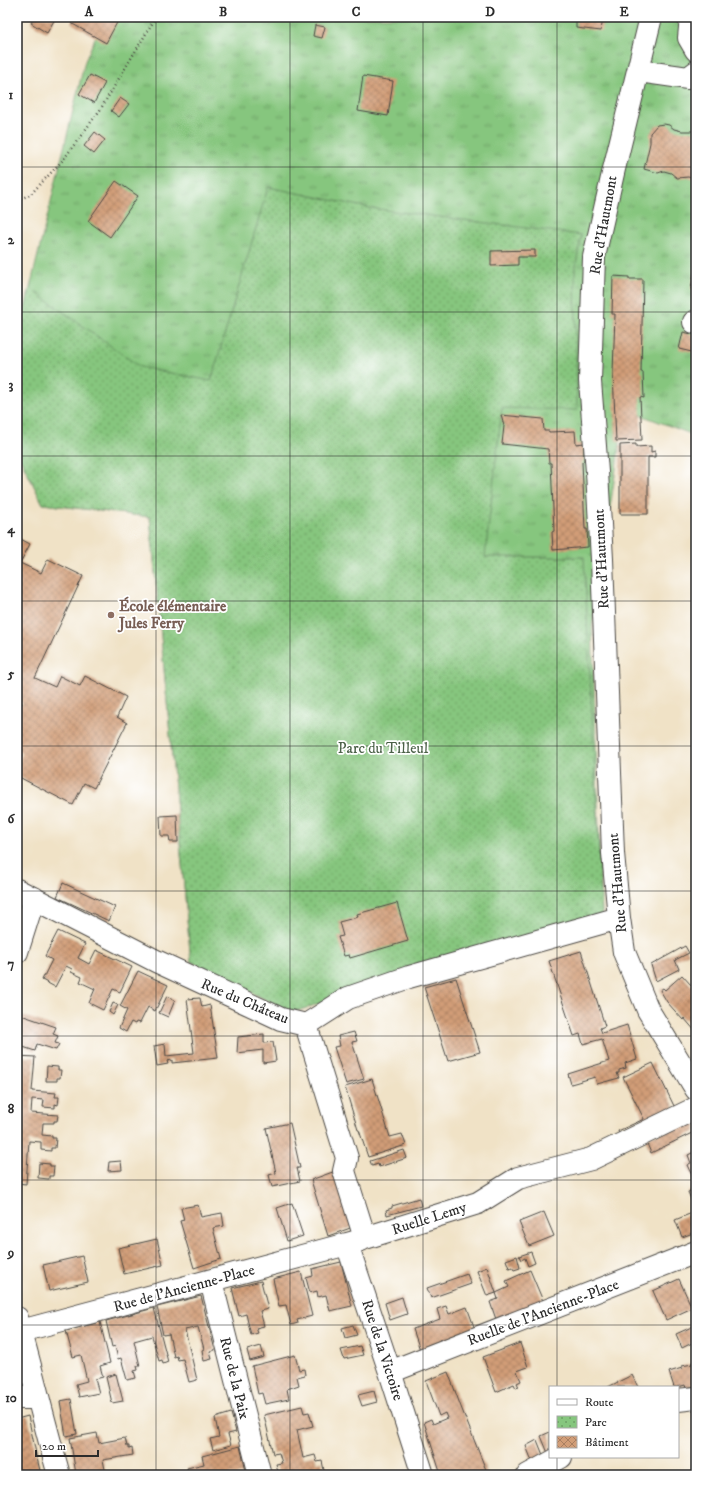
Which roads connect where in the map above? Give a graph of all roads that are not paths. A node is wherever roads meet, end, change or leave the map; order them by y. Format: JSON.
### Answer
{"nodes":[{"id":1,"x":651,"y":17,"type":"edge"},
{"id":2,"x":691,"y":17,"type":"edge"},
{"id":3,"x":696,"y":50,"type":"edge"},
{"id":4,"x":639,"y":71,"type":"junction"},
{"id":5,"x":696,"y":72,"type":"edge"},
{"id":6,"x":25,"y":894,"type":"edge"},
{"id":7,"x":619,"y":918,"type":"junction"},
{"id":8,"x":17,"y":952,"type":"edge"},
{"id":9,"x":306,"y":1025,"type":"junction"},
{"id":10,"x":696,"y":1089,"type":"edge"},
{"id":11,"x":696,"y":1108,"type":"edge"},
{"id":12,"x":356,"y":1241,"type":"junction"},
{"id":13,"x":696,"y":1252,"type":"edge"},
{"id":14,"x":211,"y":1281,"type":"junction"},
{"id":15,"x":19,"y":1324,"type":"edge"},
{"id":16,"x":390,"y":1372,"type":"junction"},
{"id":17,"x":27,"y":1398,"type":"edge"},
{"id":18,"x":696,"y":1398,"type":"edge"},
{"id":19,"x":679,"y":1400,"type":"edge"},
{"id":20,"x":559,"y":1458,"type":"edge"},
{"id":21,"x":59,"y":1475,"type":"edge"},
{"id":22,"x":260,"y":1475,"type":"edge"},
{"id":23,"x":422,"y":1475,"type":"edge"},
{"id":24,"x":528,"y":1475,"type":"edge"}],
"edges":[{"from":1,"to":4,"type":"street","name":"Rue d'Hautmont"},
{"from":2,"to":3,"type":"street"},
{"from":4,"to":5,"type":"street"},
{"from":4,"to":7,"type":"street","name":"Rue d'Hautmont"},
{"from":6,"to":8,"type":"street"},
{"from":6,"to":9,"type":"street","name":"Rue du Château"},
{"from":7,"to":9,"type":"street","name":"Rue du Château"},
{"from":7,"to":10,"type":"street","name":"Rue d'Hautmont"},
{"from":9,"to":12,"type":"street"},
{"from":11,"to":12,"type":"street","name":"Ruelle Lemy"},
{"from":12,"to":14,"type":"street","name":"Rue de l'Ancienne-Place"},
{"from":12,"to":16,"type":"street","name":"Rue de la Victoire"},
{"from":13,"to":16,"type":"street","name":"Ruelle de l'Ancienne-Place"},
{"from":14,"to":15,"type":"street","name":"Rue de l'Ancienne-Place"},
{"from":14,"to":22,"type":"street","name":"Rue de la Paix"},
{"from":15,"to":17,"type":"street"},
{"from":16,"to":23,"type":"street","name":"Rue de la Victoire"},
{"from":17,"to":21,"type":"street"},
{"from":18,"to":19,"type":"street"},
{"from":20,"to":24,"type":"street"}]}
